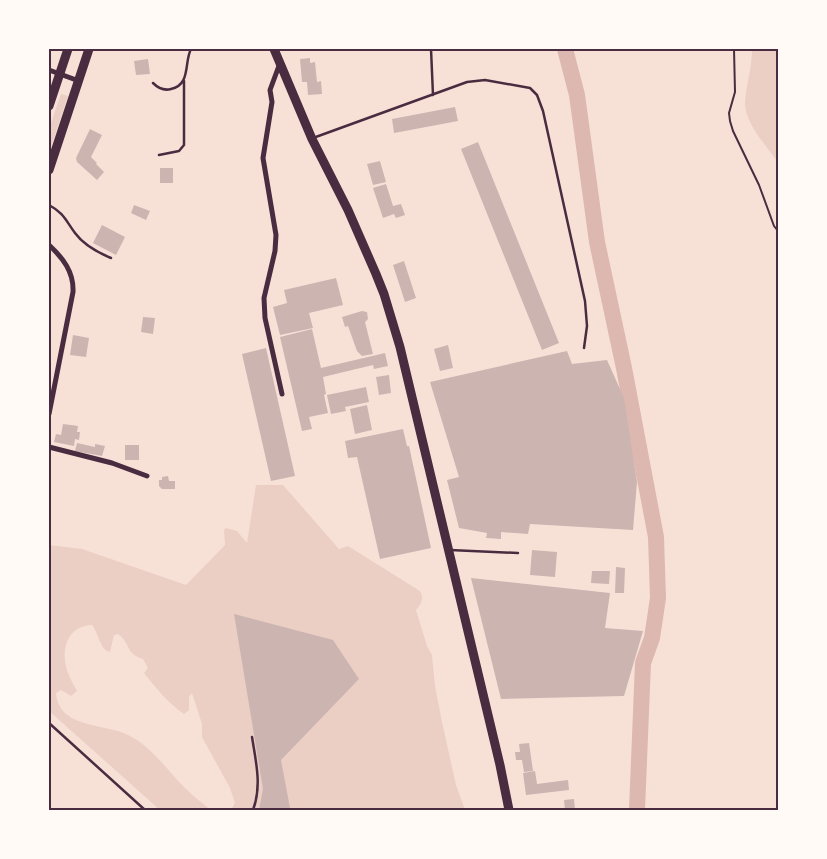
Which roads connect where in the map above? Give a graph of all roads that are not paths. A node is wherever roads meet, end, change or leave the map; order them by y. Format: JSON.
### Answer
{"nodes":[{"id":1,"x":68,"y":49,"type":"edge"},
{"id":2,"x":89,"y":49,"type":"edge"},
{"id":3,"x":191,"y":49,"type":"edge"},
{"id":4,"x":274,"y":49,"type":"edge"},
{"id":5,"x":431,"y":49,"type":"edge"},
{"id":6,"x":280,"y":63,"type":"junction"},
{"id":7,"x":49,"y":70,"type":"edge"},
{"id":8,"x":59,"y":74,"type":"junction"},
{"id":9,"x":79,"y":81,"type":"junction"},
{"id":10,"x":184,"y":81,"type":"junction"},
{"id":11,"x":153,"y":83,"type":"dead end"},
{"id":12,"x":432,"y":95,"type":"junction"},
{"id":13,"x":49,"y":106,"type":"edge"},
{"id":14,"x":312,"y":139,"type":"junction"},
{"id":15,"x":158,"y":156,"type":"dead end"},
{"id":16,"x":49,"y":170,"type":"edge"},
{"id":17,"x":49,"y":205,"type":"edge"},
{"id":18,"x":49,"y":245,"type":"edge"},
{"id":19,"x":111,"y":258,"type":"dead end"},
{"id":20,"x":584,"y":348,"type":"dead end"},
{"id":21,"x":282,"y":394,"type":"dead end"},
{"id":22,"x":49,"y":414,"type":"edge"},
{"id":23,"x":49,"y":447,"type":"edge"},
{"id":24,"x":147,"y":476,"type":"dead end"},
{"id":25,"x":449,"y":550,"type":"junction"},
{"id":26,"x":518,"y":553,"type":"dead end"},
{"id":27,"x":49,"y":722,"type":"edge"},
{"id":28,"x":252,"y":737,"type":"dead end"},
{"id":29,"x":145,"y":810,"type":"edge"},
{"id":30,"x":253,"y":810,"type":"edge"},
{"id":31,"x":509,"y":810,"type":"edge"}],
"edges":[{"from":1,"to":8,"type":"main road"},
{"from":2,"to":9,"type":"main road"},
{"from":3,"to":10,"type":"lane"},
{"from":4,"to":6,"type":"main road"},
{"from":5,"to":12,"type":"lane"},
{"from":6,"to":14,"type":"main road"},
{"from":6,"to":21,"type":"street"},
{"from":7,"to":8,"type":"street"},
{"from":8,"to":9,"type":"street"},
{"from":8,"to":13,"type":"main road"},
{"from":9,"to":16,"type":"main road"},
{"from":10,"to":11,"type":"lane"},
{"from":10,"to":15,"type":"lane"},
{"from":12,"to":14,"type":"lane"},
{"from":12,"to":20,"type":"lane"},
{"from":14,"to":25,"type":"main road"},
{"from":17,"to":19,"type":"lane"},
{"from":18,"to":22,"type":"street"},
{"from":23,"to":24,"type":"street"},
{"from":25,"to":26,"type":"lane"},
{"from":25,"to":31,"type":"main road"},
{"from":27,"to":29,"type":"lane"},
{"from":28,"to":30,"type":"lane"}]}
